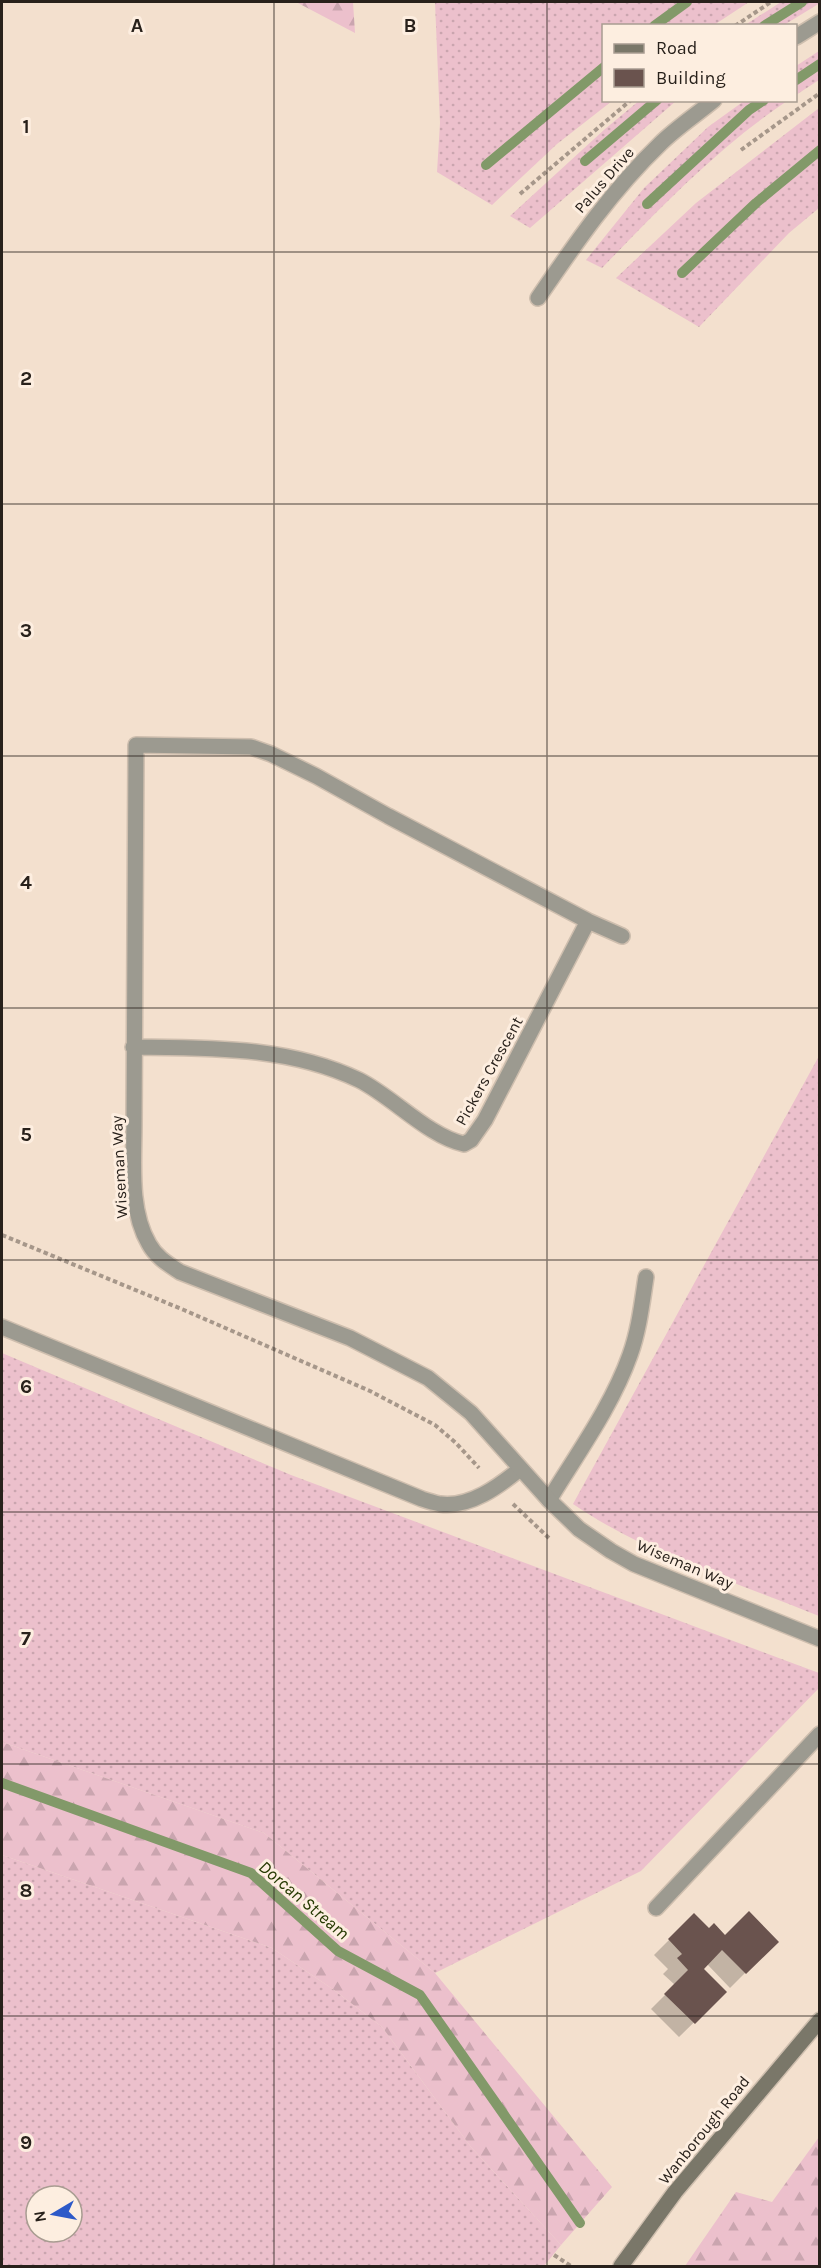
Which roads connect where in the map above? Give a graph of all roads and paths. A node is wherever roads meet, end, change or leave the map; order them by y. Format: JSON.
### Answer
{"nodes":[{"id":1,"x":771,"y":2,"type":"edge"},
{"id":2,"x":819,"y":22,"type":"edge"},
{"id":3,"x":738,"y":24,"type":"edge"},
{"id":4,"x":797,"y":36,"type":"edge"},
{"id":5,"x":819,"y":93,"type":"edge"},
{"id":6,"x":629,"y":102,"type":"edge"},
{"id":7,"x":711,"y":102,"type":"edge"},
{"id":8,"x":741,"y":150,"type":"dead end"},
{"id":9,"x":520,"y":194,"type":"dead end"},
{"id":10,"x":538,"y":298,"type":"dead end"},
{"id":11,"x":588,"y":921,"type":"junction"},
{"id":12,"x":622,"y":936,"type":"dead end"},
{"id":13,"x":133,"y":1047,"type":"junction"},
{"id":14,"x":2,"y":1235,"type":"edge"},
{"id":15,"x":646,"y":1277,"type":"dead end"},
{"id":16,"x":2,"y":1327,"type":"edge"},
{"id":17,"x":520,"y":1469,"type":"junction"},
{"id":18,"x":498,"y":1487,"type":"junction"},
{"id":19,"x":549,"y":1500,"type":"junction"},
{"id":20,"x":556,"y":1545,"type":"dead end"},
{"id":21,"x":819,"y":1639,"type":"edge"},
{"id":22,"x":819,"y":1734,"type":"edge"},
{"id":23,"x":656,"y":1908,"type":"dead end"},
{"id":24,"x":819,"y":2020,"type":"edge"},
{"id":25,"x":554,"y":2255,"type":"dead end"},
{"id":26,"x":571,"y":2266,"type":"edge"},
{"id":27,"x":621,"y":2266,"type":"edge"}],
"edges":[{"from":1,"to":3,"type":"path"},
{"from":2,"to":4,"type":"street"},
{"from":5,"to":8,"type":"path"},
{"from":6,"to":9,"type":"path"},
{"from":7,"to":10,"type":"street","name":"Palus Drive"},
{"from":11,"to":12,"type":"street"},
{"from":11,"to":13,"type":"street","name":"Pickers Crescent"},
{"from":11,"to":13,"type":"street","name":"Wiseman Way"},
{"from":13,"to":17,"type":"street","name":"Wiseman Way"},
{"from":14,"to":18,"type":"path"},
{"from":15,"to":19,"type":"street"},
{"from":16,"to":18,"type":"street"},
{"from":17,"to":18,"type":"street"},
{"from":17,"to":19,"type":"street","name":"Wiseman Way"},
{"from":18,"to":20,"type":"path"},
{"from":19,"to":21,"type":"street","name":"Wiseman Way"},
{"from":22,"to":23,"type":"street"},
{"from":24,"to":27,"type":"street","name":"Wanborough Road"},
{"from":25,"to":26,"type":"path"}]}
